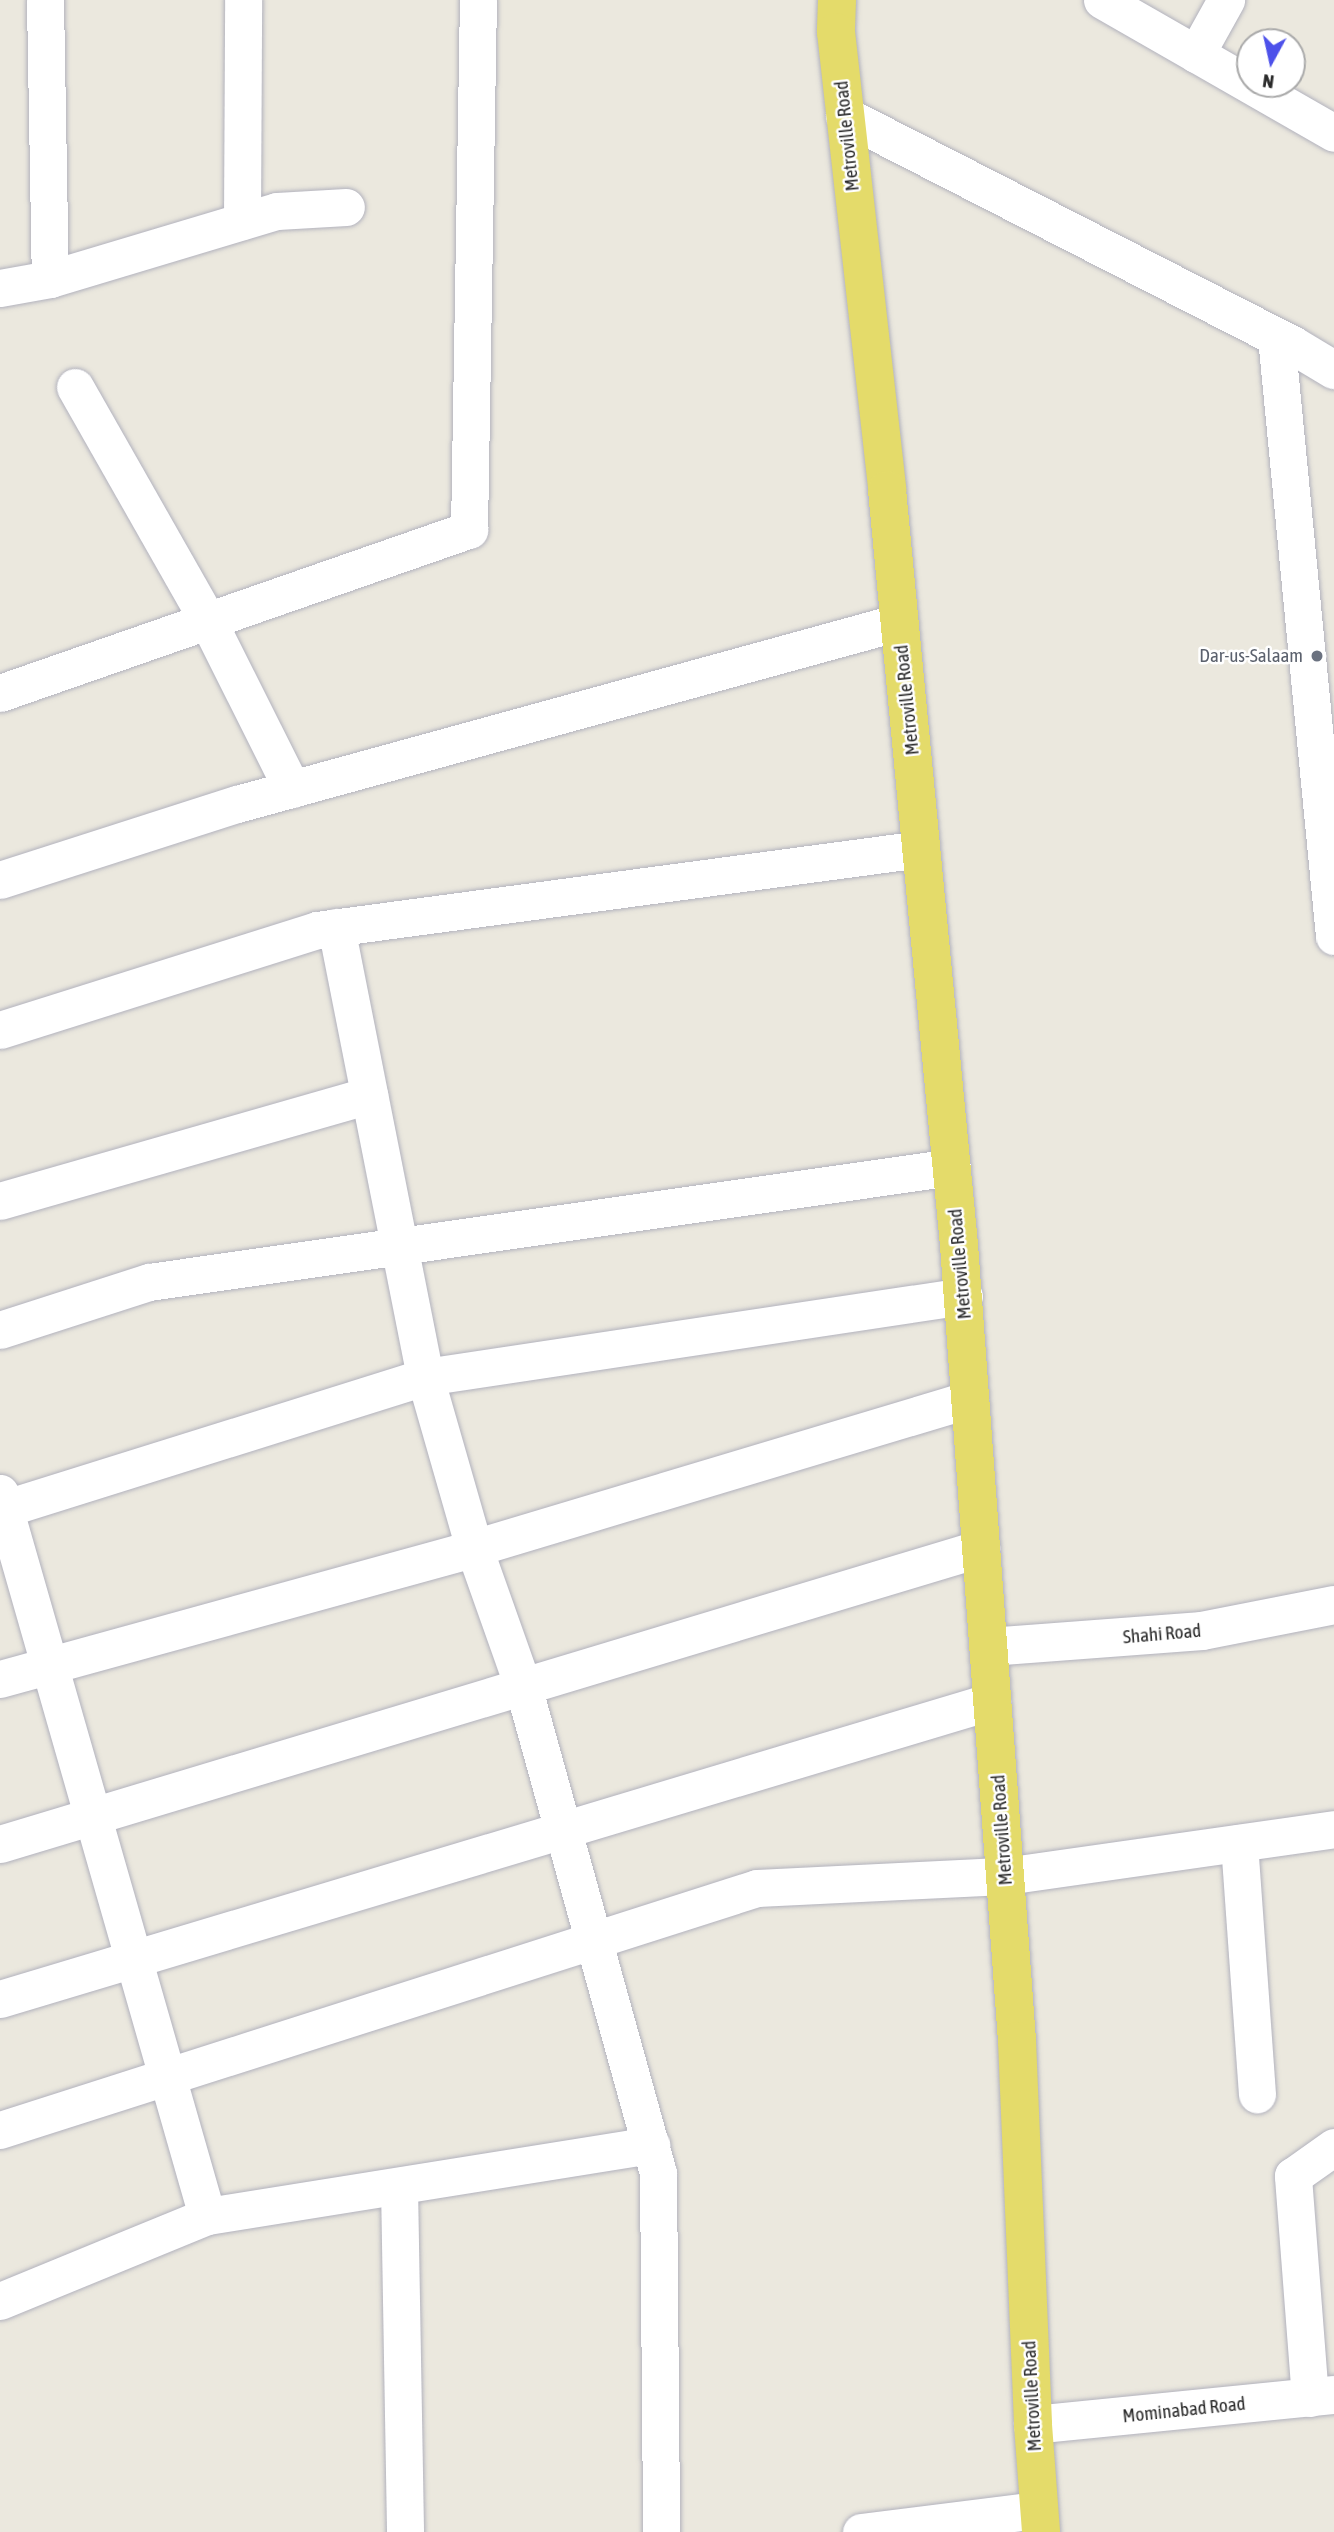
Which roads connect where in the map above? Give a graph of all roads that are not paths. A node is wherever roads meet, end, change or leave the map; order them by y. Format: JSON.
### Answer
{"nodes":[{"id":1,"x":45,"y":0,"type":"edge"},
{"id":2,"x":243,"y":0,"type":"edge"},
{"id":3,"x":478,"y":0,"type":"edge"},
{"id":4,"x":837,"y":0,"type":"edge"},
{"id":5,"x":1102,"y":0,"type":"edge"},
{"id":6,"x":1226,"y":0,"type":"edge"},
{"id":7,"x":1196,"y":54,"type":"junction"},
{"id":8,"x":845,"y":116,"type":"junction"},
{"id":9,"x":1334,"y":133,"type":"edge"},
{"id":10,"x":346,"y":207,"type":"dead end"},
{"id":11,"x":242,"y":221,"type":"junction"},
{"id":12,"x":50,"y":279,"type":"junction"},
{"id":13,"x":0,"y":288,"type":"edge"},
{"id":14,"x":1276,"y":337,"type":"junction"},
{"id":15,"x":1334,"y":370,"type":"edge"},
{"id":16,"x":75,"y":387,"type":"dead end"},
{"id":17,"x":208,"y":621,"type":"junction"},
{"id":18,"x":899,"y":622,"type":"junction"},
{"id":19,"x":0,"y":693,"type":"edge"},
{"id":20,"x":292,"y":789,"type":"junction"},
{"id":21,"x":922,"y":849,"type":"junction"},
{"id":22,"x":0,"y":880,"type":"edge"},
{"id":23,"x":336,"y":927,"type":"junction"},
{"id":24,"x":1334,"y":936,"type":"edge"},
{"id":25,"x":0,"y":1030,"type":"edge"},
{"id":26,"x":369,"y":1095,"type":"junction"},
{"id":27,"x":952,"y":1167,"type":"junction"},
{"id":28,"x":0,"y":1201,"type":"edge"},
{"id":29,"x":398,"y":1246,"type":"junction"},
{"id":30,"x":964,"y":1296,"type":"junction"},
{"id":31,"x":0,"y":1330,"type":"edge"},
{"id":32,"x":425,"y":1377,"type":"junction"},
{"id":33,"x":971,"y":1399,"type":"junction"},
{"id":34,"x":1,"y":1504,"type":"edge"},
{"id":35,"x":474,"y":1548,"type":"junction"},
{"id":36,"x":981,"y":1548,"type":"junction"},
{"id":37,"x":1334,"y":1605,"type":"edge"},
{"id":38,"x":989,"y":1647,"type":"junction"},
{"id":39,"x":50,"y":1665,"type":"junction"},
{"id":40,"x":0,"y":1679,"type":"edge"},
{"id":41,"x":523,"y":1686,"type":"junction"},
{"id":42,"x":992,"y":1701,"type":"junction"},
{"id":43,"x":93,"y":1816,"type":"junction"},
{"id":44,"x":1334,"y":1829,"type":"edge"},
{"id":45,"x":563,"y":1830,"type":"junction"},
{"id":46,"x":1239,"y":1843,"type":"junction"},
{"id":47,"x":0,"y":1844,"type":"edge"},
{"id":48,"x":1005,"y":1876,"type":"junction"},
{"id":49,"x":594,"y":1940,"type":"junction"},
{"id":50,"x":135,"y":1959,"type":"junction"},
{"id":51,"x":0,"y":1999,"type":"edge"},
{"id":52,"x":169,"y":2076,"type":"junction"},
{"id":53,"x":1256,"y":2094,"type":"dead end"},
{"id":54,"x":0,"y":2130,"type":"edge"},
{"id":55,"x":650,"y":2146,"type":"junction"},
{"id":56,"x":1334,"y":2147,"type":"edge"},
{"id":57,"x":399,"y":2186,"type":"junction"},
{"id":58,"x":207,"y":2217,"type":"junction"},
{"id":59,"x":0,"y":2301,"type":"edge"},
{"id":60,"x":1322,"y":2397,"type":"edge"},
{"id":61,"x":1033,"y":2425,"type":"junction"},
{"id":62,"x":1040,"y":2521,"type":"edge"},
{"id":63,"x":405,"y":2532,"type":"edge"},
{"id":64,"x":660,"y":2532,"type":"edge"},
{"id":65,"x":861,"y":2532,"type":"edge"}],
"edges":[{"from":1,"to":12,"type":"street"},
{"from":2,"to":11,"type":"street"},
{"from":3,"to":17,"type":"street"},
{"from":4,"to":8,"type":"main road","name":"Metroville Road"},
{"from":5,"to":7,"type":"street"},
{"from":6,"to":7,"type":"street"},
{"from":7,"to":9,"type":"street"},
{"from":8,"to":14,"type":"street"},
{"from":8,"to":18,"type":"main road","name":"Metroville Road"},
{"from":10,"to":11,"type":"street"},
{"from":11,"to":12,"type":"street"},
{"from":12,"to":13,"type":"street"},
{"from":14,"to":15,"type":"street"},
{"from":14,"to":24,"type":"street"},
{"from":16,"to":17,"type":"street"},
{"from":17,"to":19,"type":"street"},
{"from":17,"to":20,"type":"street"},
{"from":18,"to":20,"type":"street"},
{"from":18,"to":21,"type":"main road","name":"Metroville Road"},
{"from":20,"to":22,"type":"street"},
{"from":21,"to":23,"type":"street"},
{"from":21,"to":27,"type":"main road","name":"Metroville Road"},
{"from":23,"to":25,"type":"street"},
{"from":23,"to":26,"type":"street"},
{"from":26,"to":28,"type":"street"},
{"from":26,"to":29,"type":"street"},
{"from":27,"to":29,"type":"street"},
{"from":27,"to":30,"type":"main road","name":"Metroville Road"},
{"from":29,"to":31,"type":"street"},
{"from":29,"to":32,"type":"street"},
{"from":30,"to":32,"type":"street"},
{"from":30,"to":33,"type":"main road","name":"Metroville Road"},
{"from":32,"to":34,"type":"street"},
{"from":32,"to":35,"type":"street"},
{"from":33,"to":35,"type":"street"},
{"from":33,"to":36,"type":"main road","name":"Metroville Road"},
{"from":34,"to":39,"type":"street"},
{"from":35,"to":39,"type":"street"},
{"from":35,"to":41,"type":"street"},
{"from":36,"to":38,"type":"main road","name":"Metroville Road"},
{"from":36,"to":41,"type":"street"},
{"from":37,"to":38,"type":"street","name":"Shahi Road"},
{"from":38,"to":42,"type":"main road","name":"Metroville Road"},
{"from":39,"to":40,"type":"street"},
{"from":39,"to":43,"type":"street"},
{"from":41,"to":43,"type":"street"},
{"from":41,"to":45,"type":"street"},
{"from":42,"to":45,"type":"street"},
{"from":42,"to":48,"type":"main road","name":"Metroville Road"},
{"from":43,"to":47,"type":"street"},
{"from":43,"to":50,"type":"street"},
{"from":44,"to":46,"type":"street"},
{"from":45,"to":49,"type":"street"},
{"from":45,"to":50,"type":"street"},
{"from":46,"to":48,"type":"street"},
{"from":46,"to":53,"type":"street"},
{"from":48,"to":49,"type":"street"},
{"from":48,"to":61,"type":"main road","name":"Metroville Road"},
{"from":49,"to":52,"type":"street"},
{"from":49,"to":55,"type":"street"},
{"from":50,"to":51,"type":"street"},
{"from":50,"to":52,"type":"street"},
{"from":52,"to":54,"type":"street"},
{"from":52,"to":58,"type":"street"},
{"from":55,"to":57,"type":"street"},
{"from":55,"to":64,"type":"street"},
{"from":56,"to":60,"type":"street"},
{"from":57,"to":58,"type":"street"},
{"from":57,"to":63,"type":"street"},
{"from":58,"to":59,"type":"street"},
{"from":60,"to":61,"type":"street","name":"Mominabad Road"},
{"from":61,"to":62,"type":"main road","name":"Metroville Road"},
{"from":62,"to":65,"type":"street"}]}
